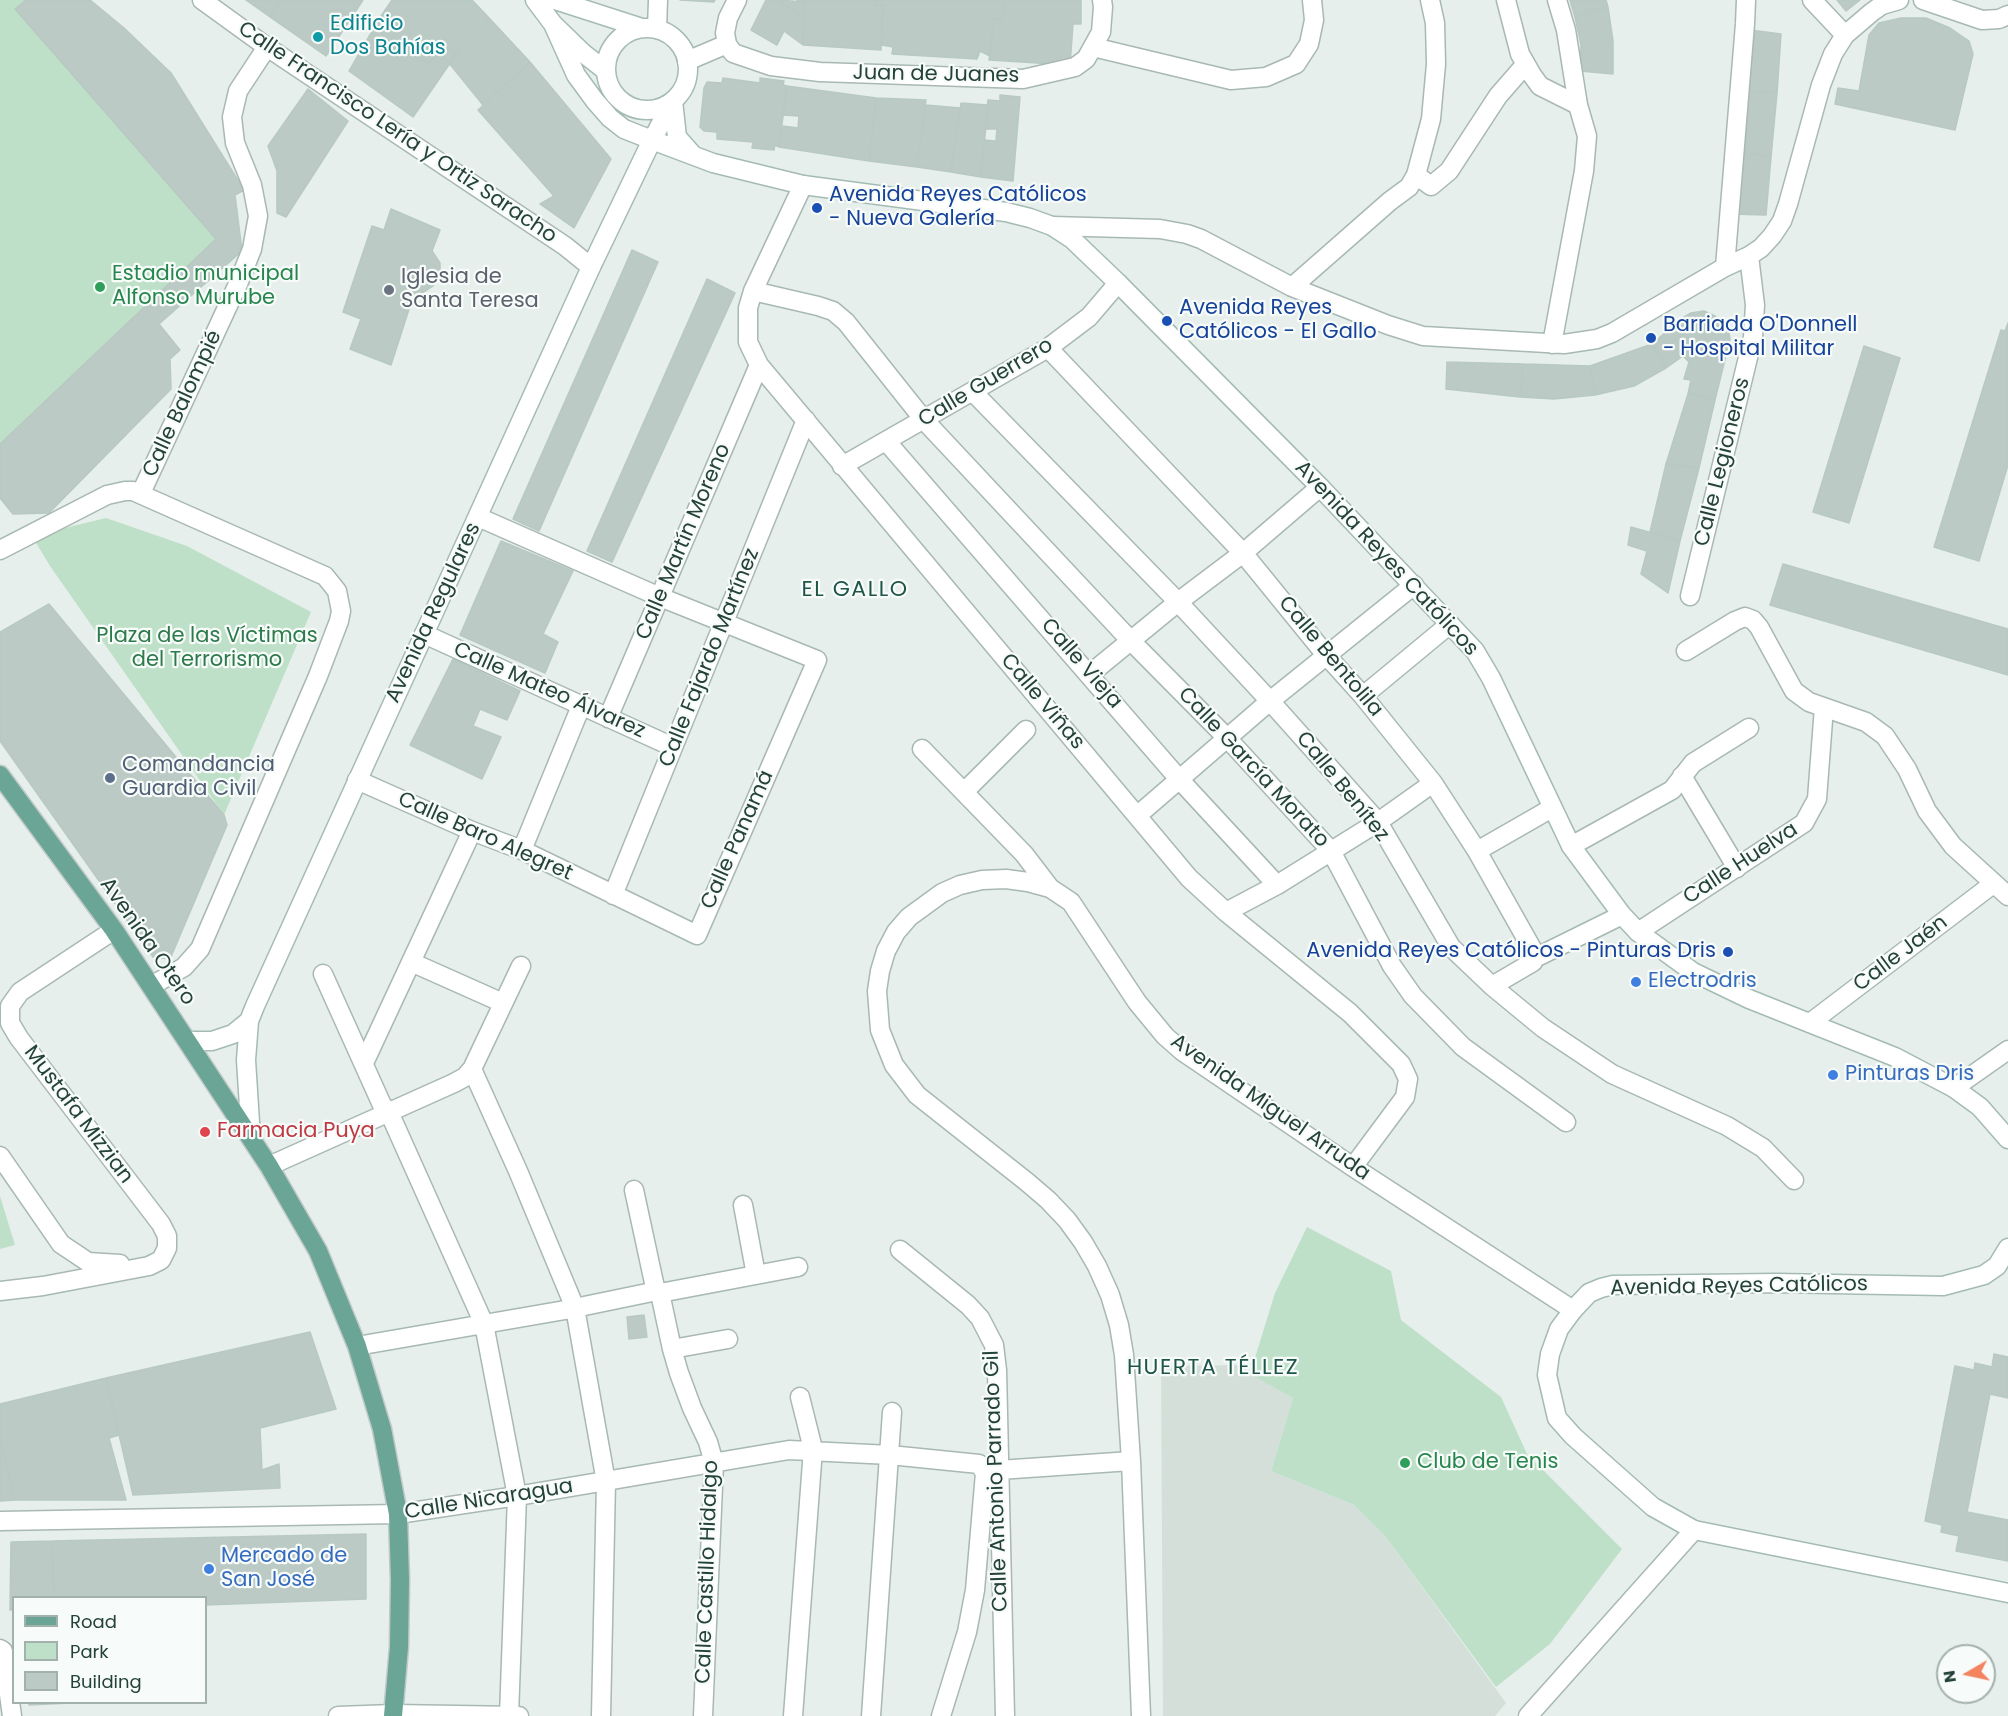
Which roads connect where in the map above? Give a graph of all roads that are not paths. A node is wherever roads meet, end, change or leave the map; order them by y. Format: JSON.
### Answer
{"nodes":[{"id":1,"x":202,"y":0,"type":"edge"},
{"id":2,"x":535,"y":0,"type":"edge"},
{"id":3,"x":555,"y":0,"type":"edge"},
{"id":4,"x":658,"y":0,"type":"edge"},
{"id":5,"x":737,"y":0,"type":"edge"},
{"id":6,"x":1102,"y":0,"type":"edge"},
{"id":7,"x":1312,"y":0,"type":"edge"},
{"id":8,"x":1430,"y":0,"type":"edge"},
{"id":9,"x":1506,"y":0,"type":"edge"},
{"id":10,"x":1557,"y":0,"type":"edge"},
{"id":11,"x":1746,"y":0,"type":"edge"},
{"id":12,"x":1812,"y":0,"type":"edge"},
{"id":13,"x":1899,"y":0,"type":"edge"},
{"id":14,"x":1923,"y":0,"type":"edge"},
{"id":15,"x":2008,"y":15,"type":"edge"},
{"id":16,"x":553,"y":24,"type":"junction"},
{"id":17,"x":650,"y":29,"type":"junction"},
{"id":18,"x":1845,"y":35,"type":"junction"},
{"id":19,"x":727,"y":44,"type":"junction"},
{"id":20,"x":1093,"y":46,"type":"junction"},
{"id":21,"x":267,"y":47,"type":"junction"},
{"id":22,"x":687,"y":61,"type":"junction"},
{"id":23,"x":1525,"y":65,"type":"junction"},
{"id":24,"x":609,"y":80,"type":"junction"},
{"id":25,"x":673,"y":101,"type":"junction"},
{"id":26,"x":1578,"y":105,"type":"junction"},
{"id":27,"x":624,"y":129,"type":"junction"},
{"id":28,"x":652,"y":140,"type":"junction"},
{"id":29,"x":693,"y":155,"type":"junction"},
{"id":30,"x":1416,"y":176,"type":"junction"},
{"id":31,"x":803,"y":185,"type":"junction"},
{"id":32,"x":1052,"y":226,"type":"junction"},
{"id":33,"x":1749,"y":256,"type":"junction"},
{"id":34,"x":591,"y":267,"type":"junction"},
{"id":35,"x":1725,"y":267,"type":"junction"},
{"id":36,"x":1118,"y":283,"type":"junction"},
{"id":37,"x":1292,"y":287,"type":"junction"},
{"id":38,"x":753,"y":291,"type":"junction"},
{"id":39,"x":1552,"y":344,"type":"junction"},
{"id":40,"x":1048,"y":348,"type":"junction"},
{"id":41,"x":759,"y":365,"type":"junction"},
{"id":42,"x":973,"y":392,"type":"junction"},
{"id":43,"x":806,"y":420,"type":"junction"},
{"id":44,"x":924,"y":420,"type":"junction"},
{"id":45,"x":886,"y":441,"type":"junction"},
{"id":46,"x":842,"y":466,"type":"junction"},
{"id":47,"x":1320,"y":487,"type":"junction"},
{"id":48,"x":141,"y":493,"type":"junction"},
{"id":49,"x":478,"y":517,"type":"junction"},
{"id":50,"x":0,"y":550,"type":"edge"},
{"id":51,"x":1243,"y":553,"type":"junction"},
{"id":52,"x":1414,"y":585,"type":"junction"},
{"id":53,"x":1690,"y":596,"type":"dead end"},
{"id":54,"x":660,"y":597,"type":"junction"},
{"id":55,"x":1178,"y":602,"type":"junction"},
{"id":56,"x":724,"y":624,"type":"junction"},
{"id":57,"x":1450,"y":624,"type":"junction"},
{"id":58,"x":424,"y":634,"type":"junction"},
{"id":59,"x":1131,"y":641,"type":"junction"},
{"id":60,"x":1686,"y":651,"type":"dead end"},
{"id":61,"x":1326,"y":655,"type":"junction"},
{"id":62,"x":1090,"y":674,"type":"junction"},
{"id":63,"x":1363,"y":696,"type":"junction"},
{"id":64,"x":1270,"y":700,"type":"junction"},
{"id":65,"x":580,"y":706,"type":"junction"},
{"id":66,"x":1824,"y":707,"type":"junction"},
{"id":67,"x":608,"y":718,"type":"junction"},
{"id":68,"x":1749,"y":728,"type":"dead end"},
{"id":69,"x":1026,"y":730,"type":"dead end"},
{"id":70,"x":1227,"y":738,"type":"junction"},
{"id":71,"x":674,"y":747,"type":"junction"},
{"id":72,"x":922,"y":749,"type":"dead end"},
{"id":73,"x":0,"y":775,"type":"edge"},
{"id":74,"x":1682,"y":776,"type":"junction"},
{"id":75,"x":1179,"y":779,"type":"junction"},
{"id":76,"x":357,"y":780,"type":"junction"},
{"id":77,"x":1433,"y":783,"type":"junction"},
{"id":78,"x":964,"y":792,"type":"junction"},
{"id":79,"x":1552,"y":808,"type":"junction"},
{"id":80,"x":1138,"y":815,"type":"junction"},
{"id":81,"x":1378,"y":822,"type":"junction"},
{"id":82,"x":472,"y":831,"type":"junction"},
{"id":83,"x":1571,"y":846,"type":"junction"},
{"id":84,"x":522,"y":850,"type":"junction"},
{"id":85,"x":1331,"y":851,"type":"junction"},
{"id":86,"x":1477,"y":851,"type":"junction"},
{"id":87,"x":1737,"y":868,"type":"junction"},
{"id":88,"x":1993,"y":884,"type":"junction"},
{"id":89,"x":1277,"y":885,"type":"junction"},
{"id":90,"x":1050,"y":888,"type":"junction"},
{"id":91,"x":613,"y":895,"type":"junction"},
{"id":92,"x":2008,"y":896,"type":"edge"},
{"id":93,"x":1226,"y":912,"type":"junction"},
{"id":94,"x":1622,"y":915,"type":"junction"},
{"id":95,"x":114,"y":930,"type":"junction"},
{"id":96,"x":1638,"y":932,"type":"junction"},
{"id":97,"x":1535,"y":958,"type":"junction"},
{"id":98,"x":411,"y":962,"type":"junction"},
{"id":99,"x":521,"y":966,"type":"dead end"},
{"id":100,"x":323,"y":974,"type":"dead end"},
{"id":101,"x":151,"y":986,"type":"junction"},
{"id":102,"x":1492,"y":986,"type":"junction"},
{"id":103,"x":20,"y":992,"type":"junction"},
{"id":104,"x":503,"y":1003,"type":"junction"},
{"id":105,"x":0,"y":1005,"type":"edge"},
{"id":106,"x":249,"y":1021,"type":"junction"},
{"id":107,"x":1810,"y":1023,"type":"junction"},
{"id":108,"x":188,"y":1041,"type":"junction"},
{"id":109,"x":2008,"y":1050,"type":"edge"},
{"id":110,"x":364,"y":1064,"type":"junction"},
{"id":111,"x":472,"y":1069,"type":"junction"},
{"id":112,"x":1954,"y":1088,"type":"junction"},
{"id":113,"x":389,"y":1112,"type":"junction"},
{"id":114,"x":1566,"y":1122,"type":"dead end"},
{"id":115,"x":2008,"y":1136,"type":"edge"},
{"id":116,"x":250,"y":1138,"type":"junction"},
{"id":117,"x":0,"y":1156,"type":"edge"},
{"id":118,"x":269,"y":1166,"type":"junction"},
{"id":119,"x":1353,"y":1167,"type":"junction"},
{"id":120,"x":1794,"y":1180,"type":"dead end"},
{"id":121,"x":634,"y":1190,"type":"dead end"},
{"id":122,"x":743,"y":1204,"type":"dead end"},
{"id":123,"x":2008,"y":1248,"type":"edge"},
{"id":124,"x":900,"y":1250,"type":"dead end"},
{"id":125,"x":149,"y":1266,"type":"junction"},
{"id":126,"x":798,"y":1267,"type":"dead end"},
{"id":127,"x":756,"y":1275,"type":"junction"},
{"id":128,"x":0,"y":1291,"type":"edge"},
{"id":129,"x":658,"y":1293,"type":"junction"},
{"id":130,"x":575,"y":1308,"type":"junction"},
{"id":131,"x":1573,"y":1310,"type":"junction"},
{"id":132,"x":484,"y":1324,"type":"junction"},
{"id":133,"x":728,"y":1339,"type":"dead end"},
{"id":134,"x":357,"y":1346,"type":"junction"},
{"id":135,"x":672,"y":1349,"type":"junction"},
{"id":136,"x":800,"y":1396,"type":"dead end"},
{"id":137,"x":892,"y":1412,"type":"dead end"},
{"id":138,"x":813,"y":1449,"type":"junction"},
{"id":139,"x":890,"y":1455,"type":"junction"},
{"id":140,"x":1131,"y":1461,"type":"junction"},
{"id":141,"x":714,"y":1463,"type":"junction"},
{"id":142,"x":999,"y":1470,"type":"junction"},
{"id":143,"x":606,"y":1482,"type":"junction"},
{"id":144,"x":517,"y":1496,"type":"junction"},
{"id":145,"x":398,"y":1514,"type":"junction"},
{"id":146,"x":0,"y":1521,"type":"edge"},
{"id":147,"x":1694,"y":1530,"type":"junction"},
{"id":148,"x":2008,"y":1593,"type":"edge"},
{"id":149,"x":0,"y":1649,"type":"edge"},
{"id":150,"x":0,"y":1713,"type":"edge"},
{"id":151,"x":393,"y":1715,"type":"edge"},
{"id":152,"x":7,"y":1716,"type":"edge"},
{"id":153,"x":12,"y":1716,"type":"edge"},
{"id":154,"x":338,"y":1716,"type":"edge"},
{"id":155,"x":509,"y":1716,"type":"edge"},
{"id":156,"x":521,"y":1716,"type":"edge"},
{"id":157,"x":601,"y":1716,"type":"edge"},
{"id":158,"x":703,"y":1716,"type":"edge"},
{"id":159,"x":793,"y":1716,"type":"edge"},
{"id":160,"x":871,"y":1716,"type":"edge"},
{"id":161,"x":941,"y":1716,"type":"edge"},
{"id":162,"x":1005,"y":1716,"type":"edge"},
{"id":163,"x":1141,"y":1716,"type":"edge"},
{"id":164,"x":1528,"y":1716,"type":"edge"}],
"edges":[{"from":1,"to":21,"type":"street","name":"Calle Francisco Lería y Ortiz Saracho"},
{"from":2,"to":16,"type":"street"},
{"from":3,"to":17,"type":"street"},
{"from":4,"to":17,"type":"street"},
{"from":5,"to":19,"type":"street"},
{"from":6,"to":20,"type":"street","name":"Juan de Juanes"},
{"from":7,"to":20,"type":"street"},
{"from":8,"to":30,"type":"street"},
{"from":9,"to":23,"type":"street"},
{"from":10,"to":26,"type":"street"},
{"from":11,"to":35,"type":"street"},
{"from":12,"to":18,"type":"street"},
{"from":13,"to":18,"type":"street"},
{"from":14,"to":15,"type":"street"},
{"from":16,"to":24,"type":"street"},
{"from":16,"to":27,"type":"street"},
{"from":17,"to":22,"type":"street"},
{"from":17,"to":24,"type":"street"},
{"from":18,"to":33,"type":"street"},
{"from":19,"to":20,"type":"street","name":"Juan de Juanes"},
{"from":19,"to":22,"type":"street"},
{"from":21,"to":34,"type":"street","name":"Calle Francisco Lería y Ortiz Saracho"},
{"from":21,"to":48,"type":"street","name":"Calle Balompié"},
{"from":22,"to":25,"type":"street"},
{"from":23,"to":26,"type":"street"},
{"from":23,"to":30,"type":"street"},
{"from":24,"to":25,"type":"street"},
{"from":24,"to":27,"type":"street"},
{"from":25,"to":28,"type":"street","name":"Avenida Regulares"},
{"from":25,"to":29,"type":"street"},
{"from":26,"to":39,"type":"street"},
{"from":27,"to":28,"type":"street","name":"Avenida Reyes Católicos"},
{"from":28,"to":29,"type":"street","name":"Avenida Reyes Católicos"},
{"from":28,"to":34,"type":"street","name":"Avenida Regulares"},
{"from":29,"to":31,"type":"street","name":"Avenida Reyes Católicos"},
{"from":30,"to":37,"type":"street"},
{"from":31,"to":32,"type":"street","name":"Avenida Reyes Católicos"},
{"from":31,"to":38,"type":"street","name":"Calle Viñas"},
{"from":32,"to":36,"type":"street","name":"Avenida Reyes Católicos"},
{"from":32,"to":37,"type":"street"},
{"from":33,"to":35,"type":"street"},
{"from":33,"to":53,"type":"street","name":"Calle Legioneros"},
{"from":34,"to":49,"type":"street","name":"Avenida Regulares"},
{"from":35,"to":39,"type":"street"},
{"from":36,"to":40,"type":"street","name":"Calle Guerrero"},
{"from":36,"to":47,"type":"street","name":"Avenida Reyes Católicos"},
{"from":37,"to":39,"type":"street"},
{"from":38,"to":41,"type":"street","name":"Calle Viñas"},
{"from":38,"to":44,"type":"street","name":"Calle García Morato"},
{"from":40,"to":42,"type":"street","name":"Calle Guerrero"},
{"from":40,"to":51,"type":"street","name":"Calle Bentolila"},
{"from":41,"to":43,"type":"street","name":"Calle Viñas"},
{"from":41,"to":54,"type":"street","name":"Calle Martín Moreno"},
{"from":42,"to":44,"type":"street","name":"Calle Guerrero"},
{"from":42,"to":55,"type":"street","name":"Calle Benítez"},
{"from":43,"to":46,"type":"street","name":"Calle Viñas"},
{"from":43,"to":56,"type":"street","name":"Calle Fajardo Martínez"},
{"from":44,"to":45,"type":"street","name":"Calle Guerrero"},
{"from":44,"to":59,"type":"street","name":"Calle García Morato"},
{"from":45,"to":46,"type":"street","name":"Calle Guerrero"},
{"from":45,"to":62,"type":"street","name":"Calle Vieja"},
{"from":46,"to":80,"type":"street","name":"Calle Viñas"},
{"from":47,"to":51,"type":"street"},
{"from":47,"to":52,"type":"street","name":"Avenida Reyes Católicos"},
{"from":48,"to":50,"type":"street"},
{"from":48,"to":101,"type":"street"},
{"from":49,"to":54,"type":"street"},
{"from":49,"to":58,"type":"street","name":"Avenida Regulares"},
{"from":51,"to":55,"type":"street"},
{"from":51,"to":61,"type":"street","name":"Calle Bentolila"},
{"from":52,"to":57,"type":"street","name":"Avenida Reyes Católicos"},
{"from":52,"to":61,"type":"street"},
{"from":54,"to":56,"type":"street"},
{"from":54,"to":67,"type":"street","name":"Calle Martín Moreno"},
{"from":55,"to":59,"type":"street"},
{"from":55,"to":64,"type":"street","name":"Calle Benítez"},
{"from":56,"to":71,"type":"street","name":"Calle Fajardo Martínez"},
{"from":56,"to":91,"type":"street","name":"Calle Panamá"},
{"from":57,"to":63,"type":"street"},
{"from":57,"to":79,"type":"street","name":"Avenida Reyes Católicos"},
{"from":58,"to":65,"type":"street","name":"Calle Mateo Álvarez"},
{"from":58,"to":76,"type":"street","name":"Avenida Regulares"},
{"from":59,"to":62,"type":"street"},
{"from":59,"to":70,"type":"street","name":"Calle García Morato"},
{"from":60,"to":66,"type":"street"},
{"from":61,"to":63,"type":"street","name":"Calle Bentolila"},
{"from":61,"to":64,"type":"street"},
{"from":62,"to":75,"type":"street","name":"Calle Vieja"},
{"from":63,"to":77,"type":"street","name":"Calle Bentolila"},
{"from":64,"to":70,"type":"street"},
{"from":64,"to":81,"type":"street","name":"Calle Benítez"},
{"from":65,"to":67,"type":"street","name":"Calle Mateo Álvarez"},
{"from":65,"to":84,"type":"street"},
{"from":66,"to":87,"type":"street","name":"Calle Huelva"},
{"from":66,"to":88,"type":"street"},
{"from":67,"to":71,"type":"street","name":"Calle Mateo Álvarez"},
{"from":68,"to":74,"type":"street"},
{"from":69,"to":78,"type":"street"},
{"from":70,"to":75,"type":"street"},
{"from":70,"to":85,"type":"street","name":"Calle García Morato"},
{"from":71,"to":91,"type":"street","name":"Calle Fajardo Martínez"},
{"from":72,"to":78,"type":"street"},
{"from":73,"to":95,"type":"main road","name":"Avenida Otero"},
{"from":74,"to":83,"type":"street"},
{"from":74,"to":87,"type":"street"},
{"from":75,"to":80,"type":"street"},
{"from":75,"to":89,"type":"street","name":"Calle Vieja"},
{"from":76,"to":82,"type":"street","name":"Calle Baro Alegret"},
{"from":76,"to":106,"type":"street","name":"Avenida Regulares"},
{"from":77,"to":81,"type":"street"},
{"from":77,"to":86,"type":"street","name":"Calle Bentolila"},
{"from":78,"to":90,"type":"street"},
{"from":79,"to":83,"type":"street","name":"Avenida Reyes Católicos"},
{"from":79,"to":86,"type":"street"},
{"from":80,"to":93,"type":"street","name":"Calle Viñas"},
{"from":81,"to":85,"type":"street"},
{"from":81,"to":102,"type":"street","name":"Calle Benítez"},
{"from":82,"to":84,"type":"street","name":"Calle Baro Alegret"},
{"from":82,"to":98,"type":"street"},
{"from":83,"to":94,"type":"street","name":"Avenida Reyes Católicos"},
{"from":84,"to":91,"type":"street","name":"Calle Baro Alegret"},
{"from":85,"to":89,"type":"street"},
{"from":85,"to":114,"type":"street","name":"Calle García Morato"},
{"from":86,"to":97,"type":"street","name":"Calle Bentolila"},
{"from":87,"to":96,"type":"street","name":"Calle Huelva"},
{"from":88,"to":92,"type":"street"},
{"from":88,"to":107,"type":"street","name":"Calle Jaén"},
{"from":89,"to":93,"type":"street"},
{"from":90,"to":119,"type":"street","name":"Avenida Miguel Arruda"},
{"from":90,"to":140,"type":"street","name":"Avenida Miguel Arruda"},
{"from":93,"to":119,"type":"street","name":"Calle Viñas"},
{"from":94,"to":96,"type":"street","name":"Avenida Reyes Católicos"},
{"from":94,"to":97,"type":"street"},
{"from":95,"to":101,"type":"main road","name":"Avenida Otero"},
{"from":95,"to":103,"type":"street"},
{"from":96,"to":107,"type":"street","name":"Avenida Reyes Católicos"},
{"from":97,"to":102,"type":"street"},
{"from":98,"to":104,"type":"street"},
{"from":98,"to":110,"type":"street"},
{"from":99,"to":104,"type":"street"},
{"from":100,"to":110,"type":"street"},
{"from":101,"to":108,"type":"main road","name":"Avenida Otero"},
{"from":102,"to":120,"type":"street","name":"Calle Benítez"},
{"from":103,"to":105,"type":"street"},
{"from":103,"to":125,"type":"street","name":"Mustafa Mizzian"},
{"from":104,"to":111,"type":"street"},
{"from":106,"to":108,"type":"street"},
{"from":106,"to":116,"type":"street","name":"Avenida Regulares"},
{"from":107,"to":112,"type":"street","name":"Avenida Reyes Católicos"},
{"from":108,"to":116,"type":"main road","name":"Avenida Otero"},
{"from":109,"to":112,"type":"street"},
{"from":110,"to":113,"type":"street"},
{"from":111,"to":113,"type":"street"},
{"from":111,"to":130,"type":"street"},
{"from":112,"to":115,"type":"street","name":"Avenida Reyes Católicos"},
{"from":113,"to":118,"type":"street"},
{"from":113,"to":132,"type":"street"},
{"from":116,"to":118,"type":"main road","name":"Avenida Otero"},
{"from":117,"to":125,"type":"street"},
{"from":118,"to":134,"type":"main road","name":"Avenida Otero"},
{"from":119,"to":131,"type":"street","name":"Avenida Miguel Arruda"},
{"from":121,"to":129,"type":"street","name":"Calle Castillo Hidalgo"},
{"from":122,"to":127,"type":"street"},
{"from":123,"to":131,"type":"street","name":"Avenida Reyes Católicos"},
{"from":124,"to":142,"type":"street","name":"Calle Antonio Parrado Gil"},
{"from":125,"to":128,"type":"street"},
{"from":126,"to":127,"type":"street"},
{"from":127,"to":129,"type":"street"},
{"from":129,"to":130,"type":"street"},
{"from":129,"to":135,"type":"street","name":"Calle Castillo Hidalgo"},
{"from":130,"to":132,"type":"street"},
{"from":130,"to":143,"type":"street"},
{"from":131,"to":147,"type":"street","name":"Avenida Reyes Católicos"},
{"from":132,"to":134,"type":"street"},
{"from":132,"to":144,"type":"street"},
{"from":133,"to":135,"type":"street"},
{"from":134,"to":145,"type":"main road","name":"Avenida Otero"},
{"from":135,"to":141,"type":"street","name":"Calle Castillo Hidalgo"},
{"from":136,"to":138,"type":"street"},
{"from":137,"to":139,"type":"street"},
{"from":138,"to":139,"type":"street","name":"Calle Nicaragua"},
{"from":138,"to":141,"type":"street","name":"Calle Nicaragua"},
{"from":138,"to":159,"type":"street"},
{"from":139,"to":160,"type":"street"},
{"from":139,"to":161,"type":"street","name":"Calle Nicaragua"},
{"from":140,"to":142,"type":"street"},
{"from":140,"to":163,"type":"street","name":"Avenida Miguel Arruda"},
{"from":141,"to":143,"type":"street","name":"Calle Nicaragua"},
{"from":141,"to":158,"type":"street","name":"Calle Castillo Hidalgo"},
{"from":142,"to":162,"type":"street","name":"Calle Antonio Parrado Gil"},
{"from":143,"to":144,"type":"street","name":"Calle Nicaragua"},
{"from":143,"to":157,"type":"street"},
{"from":144,"to":145,"type":"street","name":"Calle Nicaragua"},
{"from":144,"to":155,"type":"street"},
{"from":145,"to":146,"type":"street","name":"Calle Nicaragua"},
{"from":145,"to":151,"type":"main road","name":"Avenida Otero"},
{"from":147,"to":148,"type":"street","name":"Avenida Reyes Católicos"},
{"from":147,"to":164,"type":"street"},
{"from":149,"to":153,"type":"street"},
{"from":150,"to":152,"type":"street"},
{"from":151,"to":154,"type":"street"},
{"from":151,"to":155,"type":"street"},
{"from":155,"to":156,"type":"street"}]}
